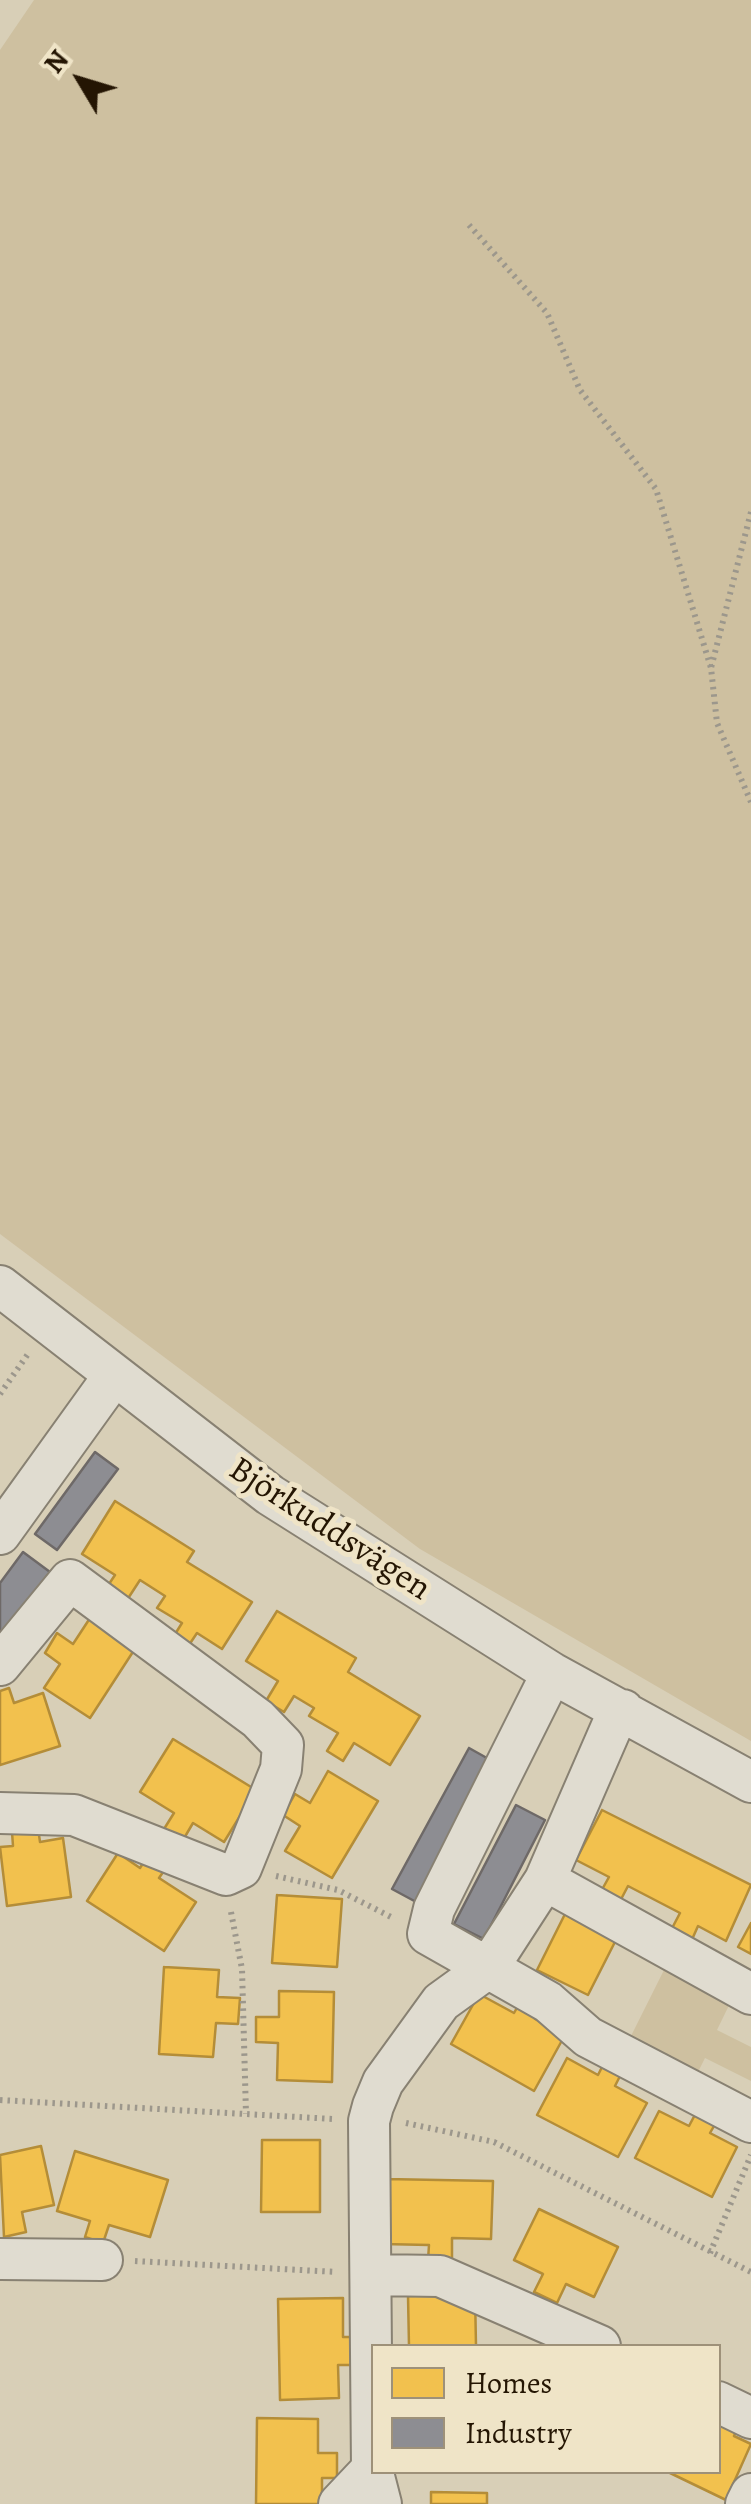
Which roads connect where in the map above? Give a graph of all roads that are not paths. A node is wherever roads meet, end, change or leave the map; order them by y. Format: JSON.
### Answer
{"nodes":[{"id":1,"x":0,"y":1286,"type":"edge"},
{"id":2,"x":113,"y":1377,"type":"junction"},
{"id":3,"x":0,"y":1534,"type":"edge"},
{"id":4,"x":0,"y":1664,"type":"edge"},
{"id":5,"x":552,"y":1674,"type":"junction"},
{"id":6,"x":624,"y":1710,"type":"junction"},
{"id":7,"x":751,"y":1782,"type":"edge"},
{"id":8,"x":0,"y":1813,"type":"edge"},
{"id":9,"x":545,"y":1880,"type":"junction"},
{"id":10,"x":488,"y":1968,"type":"junction"},
{"id":11,"x":751,"y":1994,"type":"edge"},
{"id":12,"x":751,"y":2122,"type":"edge"},
{"id":13,"x":0,"y":2259,"type":"edge"},
{"id":14,"x":102,"y":2260,"type":"road end"},
{"id":15,"x":373,"y":2275,"type":"junction"},
{"id":16,"x":374,"y":2344,"type":"edge"},
{"id":17,"x":595,"y":2344,"type":"edge"},
{"id":18,"x":721,"y":2403,"type":"edge"},
{"id":19,"x":751,"y":2418,"type":"edge"},
{"id":20,"x":377,"y":2486,"type":"edge"},
{"id":21,"x":751,"y":2494,"type":"edge"},
{"id":22,"x":339,"y":2504,"type":"edge"},
{"id":23,"x":746,"y":2504,"type":"edge"}],
"edges":[{"from":1,"to":2,"type":"street","name":"Björkuddsvägen"},
{"from":2,"to":3,"type":"street"},
{"from":2,"to":5,"type":"street","name":"Björkuddsvägen"},
{"from":4,"to":8,"type":"street"},
{"from":5,"to":6,"type":"street","name":"Björkuddsvägen"},
{"from":5,"to":10,"type":"street"},
{"from":6,"to":7,"type":"street","name":"Björkuddsvägen"},
{"from":6,"to":9,"type":"street"},
{"from":9,"to":10,"type":"street"},
{"from":9,"to":11,"type":"street"},
{"from":10,"to":12,"type":"street"},
{"from":10,"to":15,"type":"street"},
{"from":13,"to":14,"type":"street"},
{"from":15,"to":16,"type":"street"},
{"from":15,"to":17,"type":"street"},
{"from":18,"to":19,"type":"street"},
{"from":20,"to":22,"type":"street"},
{"from":21,"to":23,"type":"street"}]}
